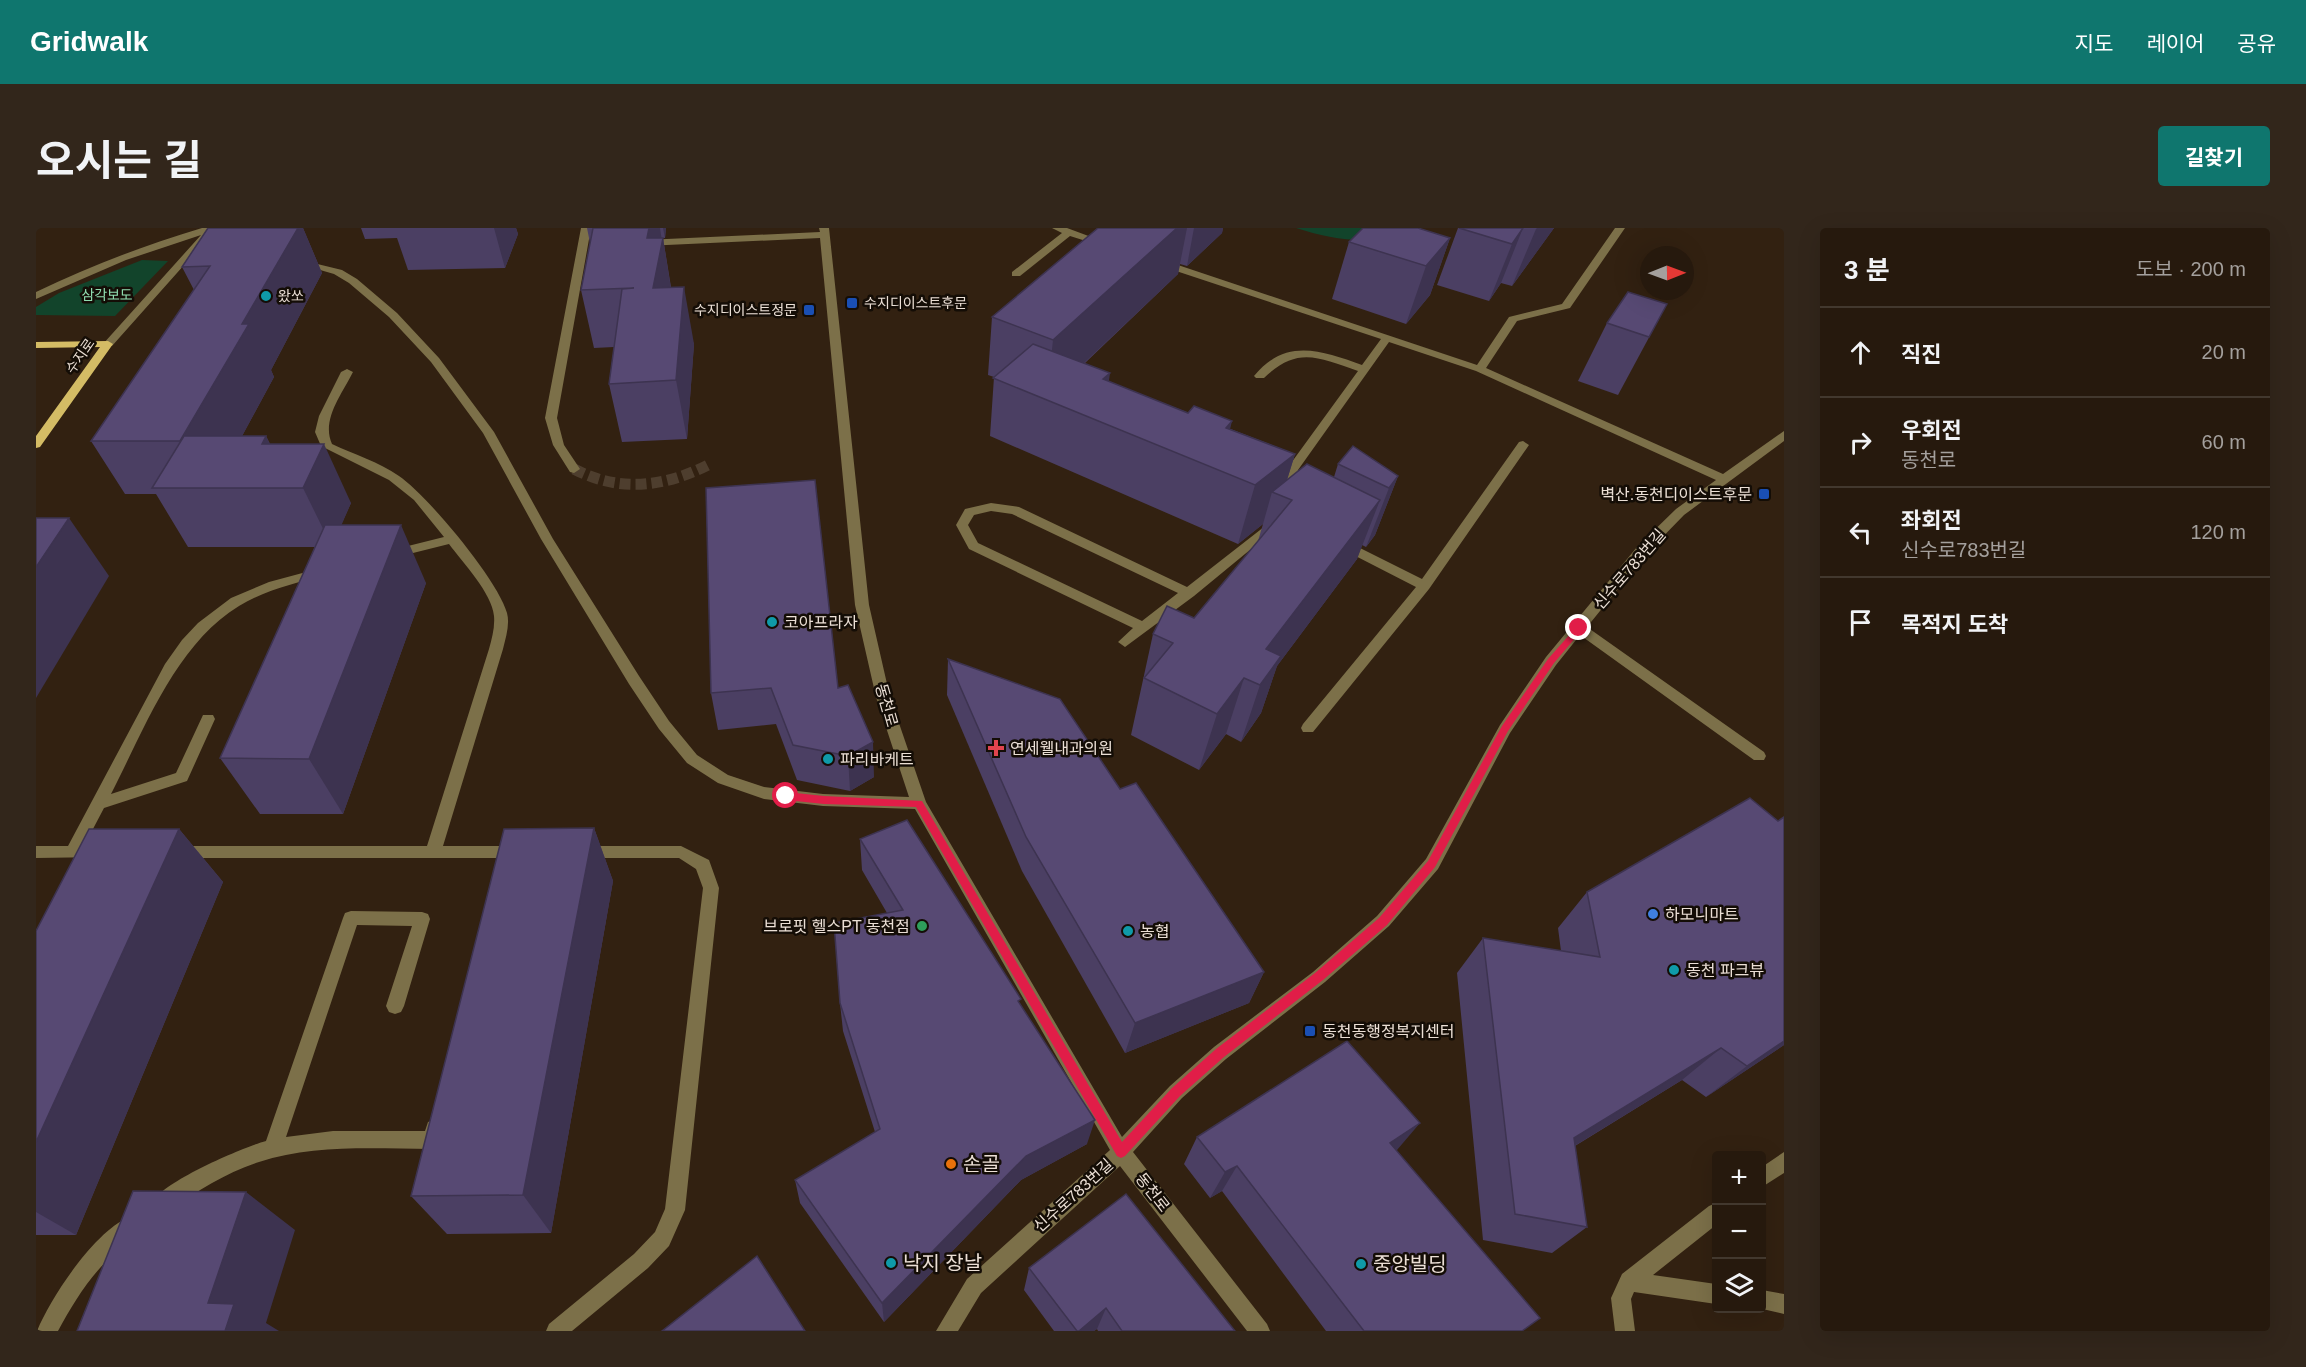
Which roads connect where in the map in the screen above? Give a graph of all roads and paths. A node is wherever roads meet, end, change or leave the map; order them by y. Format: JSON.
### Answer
{"nodes":[{"id":1,"x":212,"y":228,"type":"edge"},
{"id":2,"x":586,"y":228,"type":"edge"},
{"id":3,"x":1057,"y":228,"type":"edge"},
{"id":4,"x":1620,"y":228,"type":"edge"},
{"id":5,"x":824,"y":231,"type":"edge"},
{"id":6,"x":1069,"y":232,"type":"junction"},
{"id":7,"x":629,"y":244,"type":"edge"},
{"id":8,"x":1112,"y":246,"type":"edge"},
{"id":9,"x":1162,"y":253,"type":"edge"},
{"id":10,"x":188,"y":254,"type":"junction"},
{"id":11,"x":210,"y":256,"type":"edge"},
{"id":12,"x":289,"y":261,"type":"edge"},
{"id":13,"x":1016,"y":274,"type":"dead end"},
{"id":14,"x":36,"y":296,"type":"edge"},
{"id":15,"x":1387,"y":338,"type":"junction"},
{"id":16,"x":108,"y":344,"type":"junction"},
{"id":17,"x":36,"y":345,"type":"edge"},
{"id":18,"x":1364,"y":369,"type":"junction"},
{"id":19,"x":1480,"y":369,"type":"junction"},
{"id":20,"x":347,"y":372,"type":"dead end"},
{"id":21,"x":1260,"y":376,"type":"dead end"},
{"id":22,"x":1784,"y":435,"type":"edge"},
{"id":23,"x":36,"y":444,"type":"edge"},
{"id":24,"x":1522,"y":445,"type":"dead end"},
{"id":25,"x":574,"y":469,"type":"tunnel mouth"},
{"id":26,"x":1724,"y":479,"type":"junction"},
{"id":27,"x":1329,"y":537,"type":"edge"},
{"id":28,"x":452,"y":539,"type":"junction"},
{"id":29,"x":382,"y":557,"type":"edge"},
{"id":30,"x":336,"y":568,"type":"edge"},
{"id":31,"x":1424,"y":586,"type":"junction"},
{"id":32,"x":1189,"y":593,"type":"junction"},
{"id":33,"x":1144,"y":628,"type":"junction"},
{"id":34,"x":1579,"y":628,"type":"junction"},
{"id":35,"x":1125,"y":642,"type":"dead end"},
{"id":36,"x":208,"y":719,"type":"dead end"},
{"id":37,"x":1308,"y":728,"type":"dead end"},
{"id":38,"x":1759,"y":756,"type":"dead end"},
{"id":39,"x":919,"y":803,"type":"junction"},
{"id":40,"x":98,"y":804,"type":"junction"},
{"id":41,"x":36,"y":852,"type":"edge"},
{"id":42,"x":73,"y":852,"type":"junction"},
{"id":43,"x":108,"y":852,"type":"edge"},
{"id":44,"x":166,"y":852,"type":"edge"},
{"id":45,"x":433,"y":852,"type":"junction"},
{"id":46,"x":506,"y":852,"type":"junction"},
{"id":47,"x":541,"y":852,"type":"edge"},
{"id":48,"x":564,"y":852,"type":"edge"},
{"id":49,"x":500,"y":875,"type":"edge"},
{"id":50,"x":395,"y":1006,"type":"dead end"},
{"id":51,"x":441,"y":1105,"type":"edge"},
{"id":52,"x":273,"y":1148,"type":"junction"},
{"id":53,"x":1121,"y":1152,"type":"junction"},
{"id":54,"x":1784,"y":1161,"type":"edge"},
{"id":55,"x":1766,"y":1174,"type":"edge"},
{"id":56,"x":1712,"y":1216,"type":"edge"},
{"id":57,"x":1629,"y":1281,"type":"junction"},
{"id":58,"x":1712,"y":1293,"type":"edge"},
{"id":59,"x":1766,"y":1301,"type":"edge"},
{"id":60,"x":1784,"y":1304,"type":"edge"},
{"id":61,"x":47,"y":1331,"type":"edge"},
{"id":62,"x":556,"y":1331,"type":"edge"},
{"id":63,"x":946,"y":1331,"type":"edge"},
{"id":64,"x":1260,"y":1331,"type":"edge"},
{"id":65,"x":1625,"y":1331,"type":"edge"}],
"edges":[{"from":1,"to":10,"type":"street"},
{"from":1,"to":14,"type":"street"},
{"from":2,"to":25,"type":"street"},
{"from":3,"to":6,"type":"street"},
{"from":4,"to":19,"type":"street"},
{"from":5,"to":7,"type":"street"},
{"from":5,"to":39,"type":"street","name":"동천로"},
{"from":6,"to":8,"type":"street"},
{"from":6,"to":13,"type":"street"},
{"from":9,"to":15,"type":"street"},
{"from":10,"to":11,"type":"street"},
{"from":10,"to":16,"type":"street"},
{"from":12,"to":39,"type":"street"},
{"from":15,"to":18,"type":"street"},
{"from":15,"to":19,"type":"street"},
{"from":16,"to":17,"type":"main road","name":"수지로"},
{"from":16,"to":23,"type":"main road","name":"수지로"},
{"from":18,"to":21,"type":"street"},
{"from":18,"to":32,"type":"street"},
{"from":19,"to":26,"type":"street"},
{"from":20,"to":28,"type":"street"},
{"from":22,"to":26,"type":"street","name":"신수로783번길"},
{"from":24,"to":31,"type":"street"},
{"from":26,"to":34,"type":"street","name":"신수로783번길"},
{"from":27,"to":31,"type":"street"},
{"from":28,"to":29,"type":"street"},
{"from":28,"to":45,"type":"street"},
{"from":30,"to":40,"type":"street"},
{"from":31,"to":37,"type":"street"},
{"from":32,"to":33,"type":"street"},
{"from":32,"to":33,"type":"street"},
{"from":33,"to":35,"type":"street"},
{"from":34,"to":38,"type":"street"},
{"from":34,"to":53,"type":"street","name":"신수로783번길"},
{"from":36,"to":40,"type":"street"},
{"from":39,"to":53,"type":"street","name":"동천로"},
{"from":40,"to":42,"type":"street"},
{"from":41,"to":42,"type":"street"},
{"from":42,"to":43,"type":"street"},
{"from":44,"to":45,"type":"street"},
{"from":45,"to":46,"type":"street"},
{"from":46,"to":47,"type":"street"},
{"from":46,"to":49,"type":"street"},
{"from":48,"to":62,"type":"street"},
{"from":50,"to":52,"type":"street"},
{"from":51,"to":52,"type":"street"},
{"from":52,"to":61,"type":"street"},
{"from":53,"to":63,"type":"street","name":"신수로783번길"},
{"from":53,"to":64,"type":"street","name":"동천로"},
{"from":54,"to":55,"type":"street"},
{"from":56,"to":57,"type":"street"},
{"from":57,"to":58,"type":"street"},
{"from":57,"to":65,"type":"street"},
{"from":59,"to":60,"type":"street"}]}
